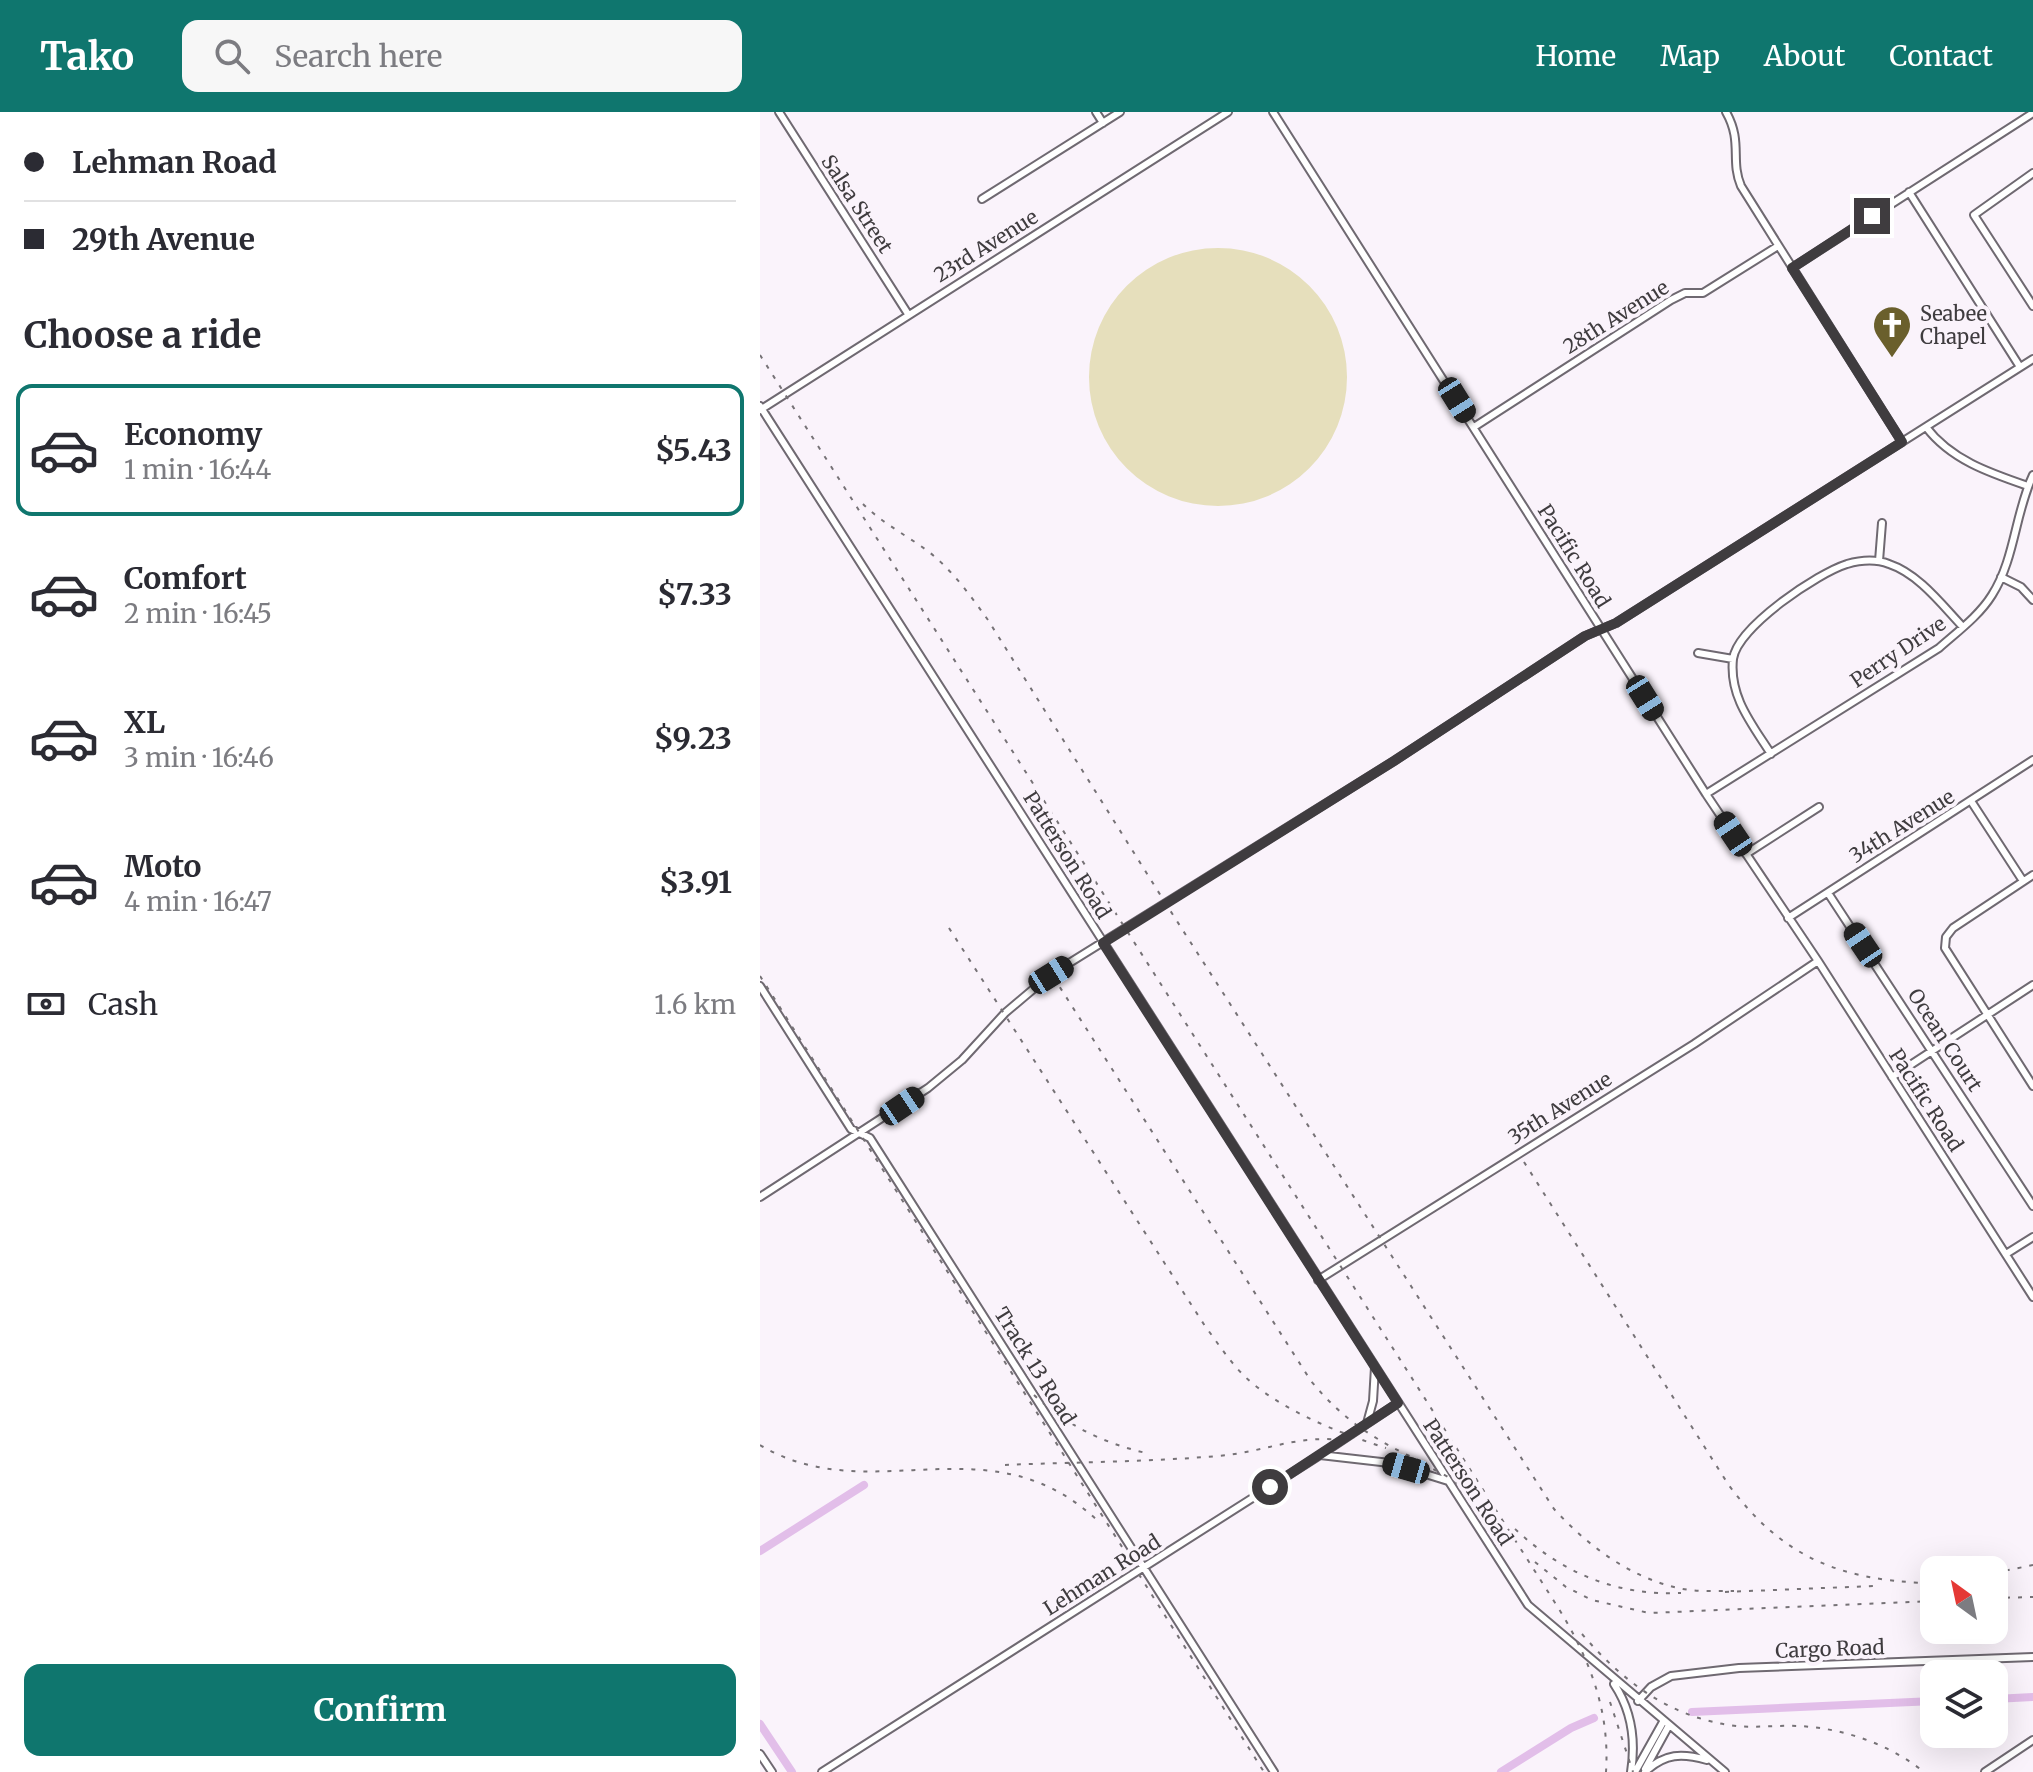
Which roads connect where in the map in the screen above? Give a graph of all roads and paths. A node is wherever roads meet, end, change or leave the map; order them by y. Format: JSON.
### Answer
{"nodes":[{"id":1,"x":779,"y":112,"type":"edge"},
{"id":2,"x":1096,"y":112,"type":"edge"},
{"id":3,"x":1120,"y":112,"type":"edge"},
{"id":4,"x":1228,"y":112,"type":"edge"},
{"id":5,"x":1273,"y":112,"type":"edge"},
{"id":6,"x":1726,"y":112,"type":"edge"},
{"id":7,"x":2013,"y":112,"type":"edge"},
{"id":8,"x":2033,"y":113,"type":"edge"},
{"id":9,"x":2019,"y":122,"type":"junction"},
{"id":10,"x":1103,"y":123,"type":"junction"},
{"id":11,"x":2033,"y":173,"type":"edge"},
{"id":12,"x":1909,"y":192,"type":"junction"},
{"id":13,"x":982,"y":199,"type":"dead end"},
{"id":14,"x":1778,"y":246,"type":"junction"},
{"id":15,"x":1792,"y":268,"type":"junction"},
{"id":16,"x":2033,"y":306,"type":"edge"},
{"id":17,"x":908,"y":314,"type":"junction"},
{"id":18,"x":2033,"y":359,"type":"edge"},
{"id":19,"x":2020,"y":367,"type":"junction"},
{"id":20,"x":760,"y":408,"type":"edge"},
{"id":21,"x":1474,"y":427,"type":"junction"},
{"id":22,"x":1926,"y":427,"type":"junction"},
{"id":23,"x":1902,"y":442,"type":"junction"},
{"id":24,"x":2033,"y":475,"type":"edge"},
{"id":25,"x":2028,"y":486,"type":"junction"},
{"id":26,"x":1882,"y":523,"type":"dead end"},
{"id":27,"x":1879,"y":561,"type":"junction"},
{"id":28,"x":2001,"y":577,"type":"junction"},
{"id":29,"x":2033,"y":600,"type":"edge"},
{"id":30,"x":1963,"y":627,"type":"junction"},
{"id":31,"x":1602,"y":630,"type":"junction"},
{"id":32,"x":1698,"y":653,"type":"dead end"},
{"id":33,"x":1733,"y":659,"type":"junction"},
{"id":34,"x":1771,"y":754,"type":"junction"},
{"id":35,"x":2033,"y":760,"type":"edge"},
{"id":36,"x":1706,"y":794,"type":"junction"},
{"id":37,"x":1971,"y":801,"type":"junction"},
{"id":38,"x":1819,"y":807,"type":"dead end"},
{"id":39,"x":1746,"y":854,"type":"junction"},
{"id":40,"x":2033,"y":875,"type":"edge"},
{"id":41,"x":2023,"y":881,"type":"junction"},
{"id":42,"x":1828,"y":893,"type":"junction"},
{"id":43,"x":1788,"y":918,"type":"junction"},
{"id":44,"x":1103,"y":943,"type":"junction"},
{"id":45,"x":1818,"y":961,"type":"junction"},
{"id":46,"x":2033,"y":985,"type":"edge"},
{"id":47,"x":760,"y":986,"type":"edge"},
{"id":48,"x":1987,"y":1016,"type":"junction"},
{"id":49,"x":1933,"y":1051,"type":"junction"},
{"id":50,"x":1892,"y":1077,"type":"junction"},
{"id":51,"x":2033,"y":1086,"type":"edge"},
{"id":52,"x":859,"y":1132,"type":"junction"},
{"id":53,"x":760,"y":1197,"type":"edge"},
{"id":54,"x":2033,"y":1206,"type":"edge"},
{"id":55,"x":2033,"y":1237,"type":"edge"},
{"id":56,"x":2006,"y":1254,"type":"junction"},
{"id":57,"x":1318,"y":1280,"type":"junction"},
{"id":58,"x":2033,"y":1297,"type":"edge"},
{"id":59,"x":1375,"y":1367,"type":"junction"},
{"id":60,"x":1398,"y":1403,"type":"junction"},
{"id":61,"x":1366,"y":1424,"type":"junction"},
{"id":62,"x":1320,"y":1455,"type":"junction"},
{"id":63,"x":1448,"y":1481,"type":"junction"},
{"id":64,"x":1144,"y":1567,"type":"junction"},
{"id":65,"x":2033,"y":1657,"type":"edge"},
{"id":66,"x":1608,"y":1674,"type":"junction"},
{"id":67,"x":1638,"y":1701,"type":"junction"},
{"id":68,"x":1666,"y":1724,"type":"junction"},
{"id":69,"x":2033,"y":1740,"type":"edge"},
{"id":70,"x":760,"y":1754,"type":"edge"},
{"id":71,"x":1710,"y":1761,"type":"junction"},
{"id":72,"x":772,"y":1772,"type":"edge"},
{"id":73,"x":822,"y":1772,"type":"edge"},
{"id":74,"x":1274,"y":1772,"type":"edge"},
{"id":75,"x":1633,"y":1772,"type":"edge"},
{"id":76,"x":1644,"y":1772,"type":"edge"},
{"id":77,"x":1725,"y":1772,"type":"edge"},
{"id":78,"x":1985,"y":1772,"type":"edge"}],
"edges":[{"from":1,"to":17,"type":"street","name":"Salsa Street"},
{"from":2,"to":10,"type":"street"},
{"from":3,"to":10,"type":"street"},
{"from":4,"to":17,"type":"street","name":"23rd Avenue"},
{"from":5,"to":21,"type":"street","name":"Pacific Road"},
{"from":6,"to":14,"type":"street"},
{"from":7,"to":9,"type":"street"},
{"from":8,"to":9,"type":"street"},
{"from":9,"to":12,"type":"street"},
{"from":10,"to":13,"type":"street"},
{"from":11,"to":16,"type":"street"},
{"from":12,"to":15,"type":"street"},
{"from":12,"to":19,"type":"street"},
{"from":14,"to":15,"type":"street"},
{"from":14,"to":21,"type":"street","name":"28th Avenue"},
{"from":15,"to":23,"type":"street"},
{"from":17,"to":20,"type":"street","name":"23rd Avenue"},
{"from":18,"to":19,"type":"street"},
{"from":19,"to":22,"type":"street"},
{"from":20,"to":44,"type":"street","name":"Patterson Road"},
{"from":21,"to":31,"type":"street","name":"Pacific Road"},
{"from":22,"to":23,"type":"street"},
{"from":22,"to":25,"type":"street"},
{"from":23,"to":31,"type":"street"},
{"from":24,"to":25,"type":"street","name":"Perry Drive"},
{"from":25,"to":28,"type":"street","name":"Perry Drive"},
{"from":26,"to":27,"type":"street"},
{"from":27,"to":30,"type":"street"},
{"from":27,"to":33,"type":"street"},
{"from":28,"to":29,"type":"street"},
{"from":28,"to":30,"type":"street","name":"Perry Drive"},
{"from":30,"to":34,"type":"street","name":"Perry Drive"},
{"from":31,"to":36,"type":"street","name":"Pacific Road"},
{"from":31,"to":44,"type":"street"},
{"from":32,"to":33,"type":"street"},
{"from":33,"to":34,"type":"street"},
{"from":34,"to":36,"type":"street","name":"Perry Drive"},
{"from":35,"to":37,"type":"street","name":"34th Avenue"},
{"from":36,"to":39,"type":"street","name":"Pacific Road"},
{"from":37,"to":41,"type":"street"},
{"from":37,"to":42,"type":"street","name":"34th Avenue"},
{"from":38,"to":39,"type":"street"},
{"from":39,"to":43,"type":"street","name":"Pacific Road"},
{"from":40,"to":41,"type":"street"},
{"from":41,"to":48,"type":"street"},
{"from":42,"to":43,"type":"street","name":"34th Avenue"},
{"from":42,"to":49,"type":"street","name":"Ocean Court"},
{"from":43,"to":45,"type":"street","name":"Pacific Road"},
{"from":44,"to":52,"type":"street"},
{"from":44,"to":57,"type":"street","name":"Patterson Road"},
{"from":45,"to":50,"type":"street","name":"Pacific Road"},
{"from":45,"to":57,"type":"street","name":"35th Avenue"},
{"from":46,"to":48,"type":"street"},
{"from":47,"to":52,"type":"street","name":"Track 13 Road"},
{"from":48,"to":49,"type":"street"},
{"from":48,"to":51,"type":"street"},
{"from":49,"to":50,"type":"street"},
{"from":49,"to":54,"type":"street","name":"Ocean Court"},
{"from":50,"to":56,"type":"street","name":"Pacific Road"},
{"from":52,"to":53,"type":"street"},
{"from":52,"to":64,"type":"street","name":"Track 13 Road"},
{"from":55,"to":56,"type":"street"},
{"from":56,"to":58,"type":"street","name":"Pacific Road"},
{"from":57,"to":59,"type":"street","name":"Patterson Road"},
{"from":59,"to":60,"type":"street","name":"Patterson Road"},
{"from":59,"to":61,"type":"street"},
{"from":60,"to":61,"type":"street","name":"Lehman Road"},
{"from":60,"to":63,"type":"street","name":"Patterson Road"},
{"from":61,"to":62,"type":"street","name":"Lehman Road"},
{"from":62,"to":63,"type":"street"},
{"from":62,"to":64,"type":"street","name":"Lehman Road"},
{"from":63,"to":66,"type":"street","name":"Patterson Road"},
{"from":64,"to":73,"type":"street","name":"Lehman Road"},
{"from":64,"to":74,"type":"street","name":"Track 13 Road"},
{"from":65,"to":67,"type":"street","name":"Cargo Road"},
{"from":66,"to":67,"type":"street","name":"Patterson Road"},
{"from":66,"to":75,"type":"street"},
{"from":67,"to":68,"type":"street","name":"Patterson Road"},
{"from":68,"to":71,"type":"street","name":"Patterson Road"},
{"from":68,"to":75,"type":"street"},
{"from":68,"to":76,"type":"street"},
{"from":69,"to":78,"type":"street"},
{"from":70,"to":72,"type":"street"},
{"from":71,"to":76,"type":"street"},
{"from":71,"to":77,"type":"street","name":"Patterson Road"}]}
